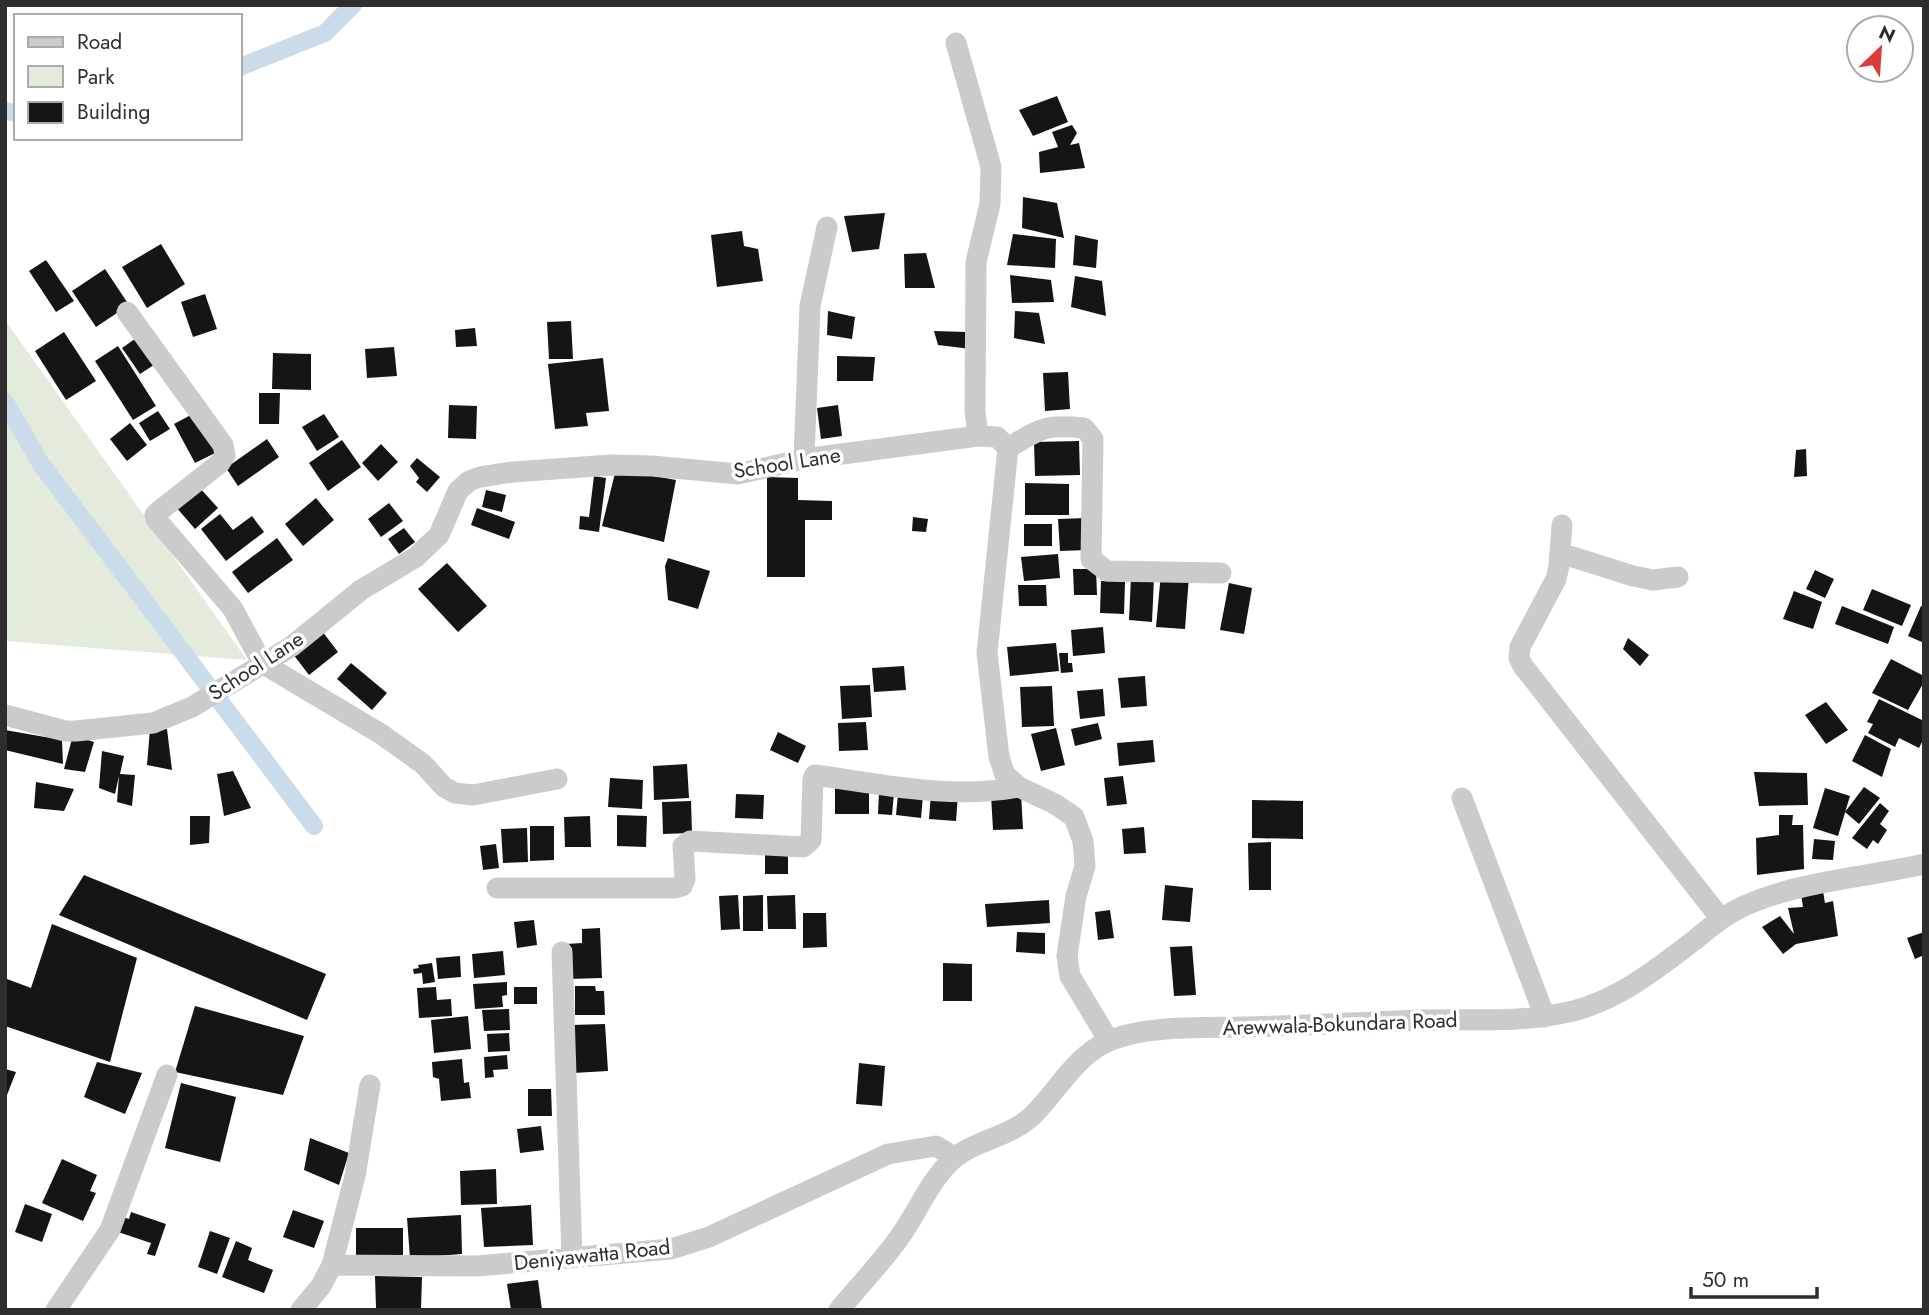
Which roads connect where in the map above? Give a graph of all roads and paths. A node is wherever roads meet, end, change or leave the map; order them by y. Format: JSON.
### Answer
{"nodes":[{"id":1,"x":956,"y":43,"type":"dead end"},
{"id":2,"x":827,"y":227,"type":"dead end"},
{"id":3,"x":127,"y":312,"type":"dead end"},
{"id":4,"x":978,"y":436,"type":"junction"},
{"id":5,"x":1009,"y":448,"type":"junction"},
{"id":6,"x":804,"y":459,"type":"junction"},
{"id":7,"x":1562,"y":525,"type":"dead end"},
{"id":8,"x":1560,"y":553,"type":"junction"},
{"id":9,"x":1220,"y":573,"type":"dead end"},
{"id":10,"x":1678,"y":578,"type":"dead end"},
{"id":11,"x":262,"y":663,"type":"junction"},
{"id":12,"x":5,"y":715,"type":"edge"},
{"id":13,"x":557,"y":779,"type":"dead end"},
{"id":14,"x":1019,"y":787,"type":"junction"},
{"id":15,"x":1462,"y":798,"type":"dead end"},
{"id":16,"x":1924,"y":864,"type":"edge"},
{"id":17,"x":497,"y":888,"type":"dead end"},
{"id":18,"x":1721,"y":919,"type":"junction"},
{"id":19,"x":562,"y":952,"type":"dead end"},
{"id":20,"x":1545,"y":1017,"type":"junction"},
{"id":21,"x":1109,"y":1041,"type":"junction"},
{"id":22,"x":167,"y":1075,"type":"dead end"},
{"id":23,"x":370,"y":1085,"type":"dead end"},
{"id":24,"x":954,"y":1157,"type":"junction"},
{"id":25,"x":572,"y":1258,"type":"junction"},
{"id":26,"x":332,"y":1265,"type":"junction"},
{"id":27,"x":56,"y":1310,"type":"edge"},
{"id":28,"x":300,"y":1310,"type":"edge"},
{"id":29,"x":839,"y":1310,"type":"edge"}],
"edges":[{"from":1,"to":4,"type":"street"},
{"from":2,"to":6,"type":"street"},
{"from":3,"to":11,"type":"street"},
{"from":4,"to":5,"type":"street","name":"School Lane"},
{"from":4,"to":6,"type":"street","name":"School Lane"},
{"from":5,"to":9,"type":"street"},
{"from":5,"to":14,"type":"street"},
{"from":6,"to":11,"type":"street","name":"School Lane"},
{"from":7,"to":8,"type":"street"},
{"from":8,"to":10,"type":"street"},
{"from":8,"to":18,"type":"street"},
{"from":11,"to":12,"type":"street","name":"School Lane"},
{"from":11,"to":13,"type":"street"},
{"from":14,"to":17,"type":"street"},
{"from":14,"to":21,"type":"street"},
{"from":15,"to":20,"type":"street"},
{"from":16,"to":18,"type":"street","name":"Arewwala-Bokundara Road"},
{"from":18,"to":20,"type":"street","name":"Arewwala-Bokundara Road"},
{"from":19,"to":25,"type":"street"},
{"from":20,"to":21,"type":"street","name":"Arewwala-Bokundara Road"},
{"from":21,"to":24,"type":"street","name":"Arewwala-Bokundara Road"},
{"from":22,"to":27,"type":"street"},
{"from":23,"to":26,"type":"street"},
{"from":24,"to":25,"type":"street","name":"Deniyawatta Road"},
{"from":24,"to":29,"type":"street","name":"Arewwala-Bokundara Road"},
{"from":25,"to":26,"type":"street","name":"Deniyawatta Road"},
{"from":26,"to":28,"type":"street"}]}
